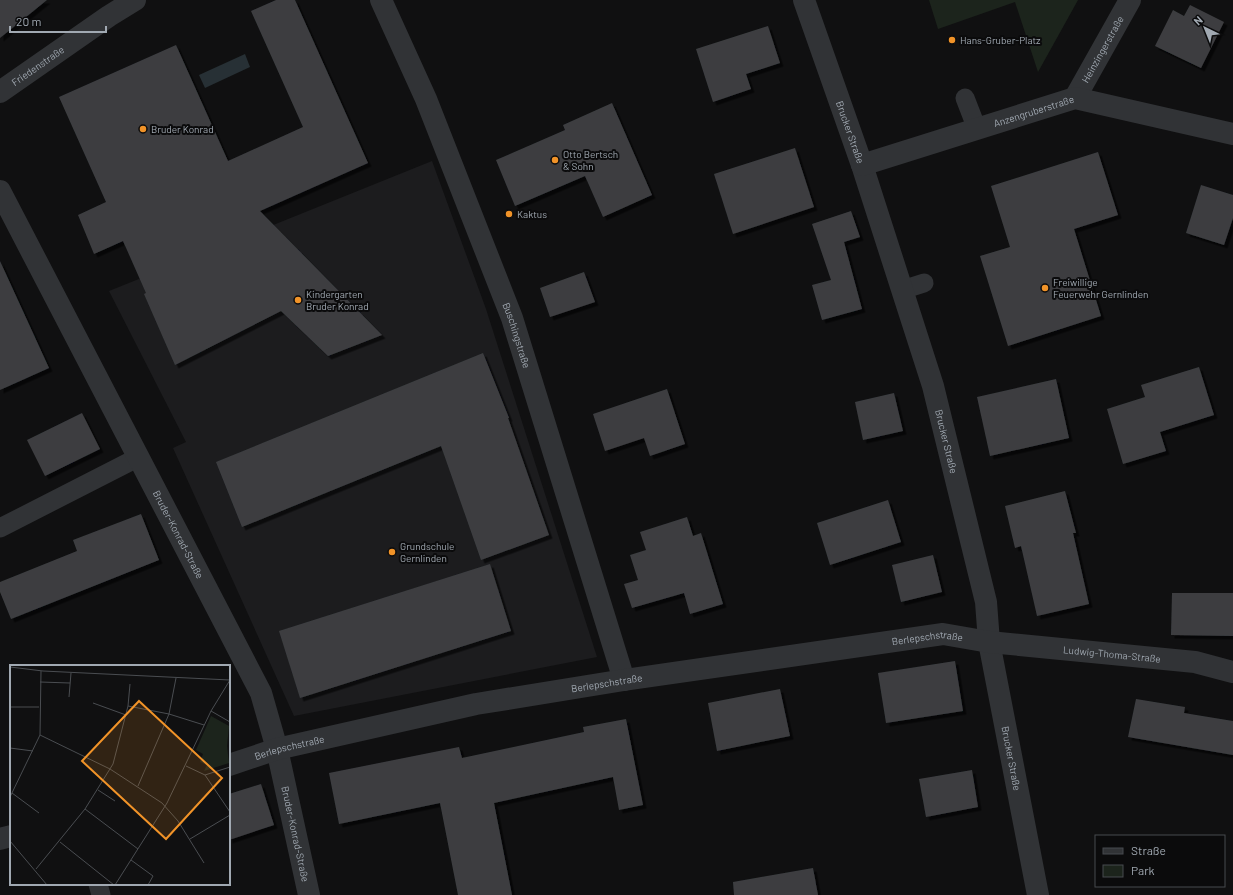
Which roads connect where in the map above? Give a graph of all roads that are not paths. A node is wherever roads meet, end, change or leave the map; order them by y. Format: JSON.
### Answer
{"nodes":[{"id":1,"x":135,"y":0,"type":"edge"},
{"id":2,"x":381,"y":0,"type":"edge"},
{"id":3,"x":804,"y":0,"type":"edge"},
{"id":4,"x":1130,"y":0,"type":"edge"},
{"id":5,"x":0,"y":92,"type":"edge"},
{"id":6,"x":965,"y":98,"type":"dead end"},
{"id":7,"x":1075,"y":98,"type":"junction"},
{"id":8,"x":977,"y":129,"type":"junction"},
{"id":9,"x":1233,"y":134,"type":"edge"},
{"id":10,"x":862,"y":165,"type":"junction"},
{"id":11,"x":3,"y":202,"type":"edge"},
{"id":12,"x":924,"y":283,"type":"dead end"},
{"id":13,"x":902,"y":290,"type":"junction"},
{"id":14,"x":139,"y":457,"type":"junction"},
{"id":15,"x":0,"y":528,"type":"edge"},
{"id":16,"x":989,"y":642,"type":"junction"},
{"id":17,"x":1233,"y":672,"type":"edge"},
{"id":18,"x":624,"y":680,"type":"junction"},
{"id":19,"x":277,"y":749,"type":"junction"},
{"id":20,"x":230,"y":765,"type":"edge"},
{"id":21,"x":10,"y":836,"type":"edge"},
{"id":22,"x":0,"y":840,"type":"edge"},
{"id":23,"x":98,"y":885,"type":"edge"},
{"id":24,"x":101,"y":895,"type":"edge"},
{"id":25,"x":309,"y":895,"type":"edge"},
{"id":26,"x":1038,"y":895,"type":"edge"}],
"edges":[{"from":1,"to":5,"type":"street","name":"Friedenstraße"},
{"from":2,"to":18,"type":"street","name":"Buschingstraße"},
{"from":3,"to":10,"type":"street","name":"Brucker Straße"},
{"from":4,"to":7,"type":"street","name":"Heinzingerstraße"},
{"from":6,"to":8,"type":"lane"},
{"from":7,"to":8,"type":"street","name":"Anzengruberstraße"},
{"from":7,"to":9,"type":"street","name":"Anzengruberstraße"},
{"from":8,"to":10,"type":"street","name":"Anzengruberstraße"},
{"from":10,"to":13,"type":"street","name":"Brucker Straße"},
{"from":11,"to":14,"type":"street","name":"Bruder-Konrad-Straße"},
{"from":12,"to":13,"type":"lane"},
{"from":13,"to":16,"type":"street","name":"Brucker Straße"},
{"from":14,"to":15,"type":"lane"},
{"from":14,"to":19,"type":"street","name":"Bruder-Konrad-Straße"},
{"from":16,"to":17,"type":"street","name":"Ludwig-Thoma-Straße"},
{"from":16,"to":18,"type":"street","name":"Berlepschstraße"},
{"from":16,"to":26,"type":"street","name":"Brucker Straße"},
{"from":18,"to":19,"type":"street","name":"Berlepschstraße"},
{"from":19,"to":20,"type":"street","name":"Berlepschstraße"},
{"from":19,"to":25,"type":"street","name":"Bruder-Konrad-Straße"},
{"from":21,"to":22,"type":"street"},
{"from":23,"to":24,"type":"lane"}]}
